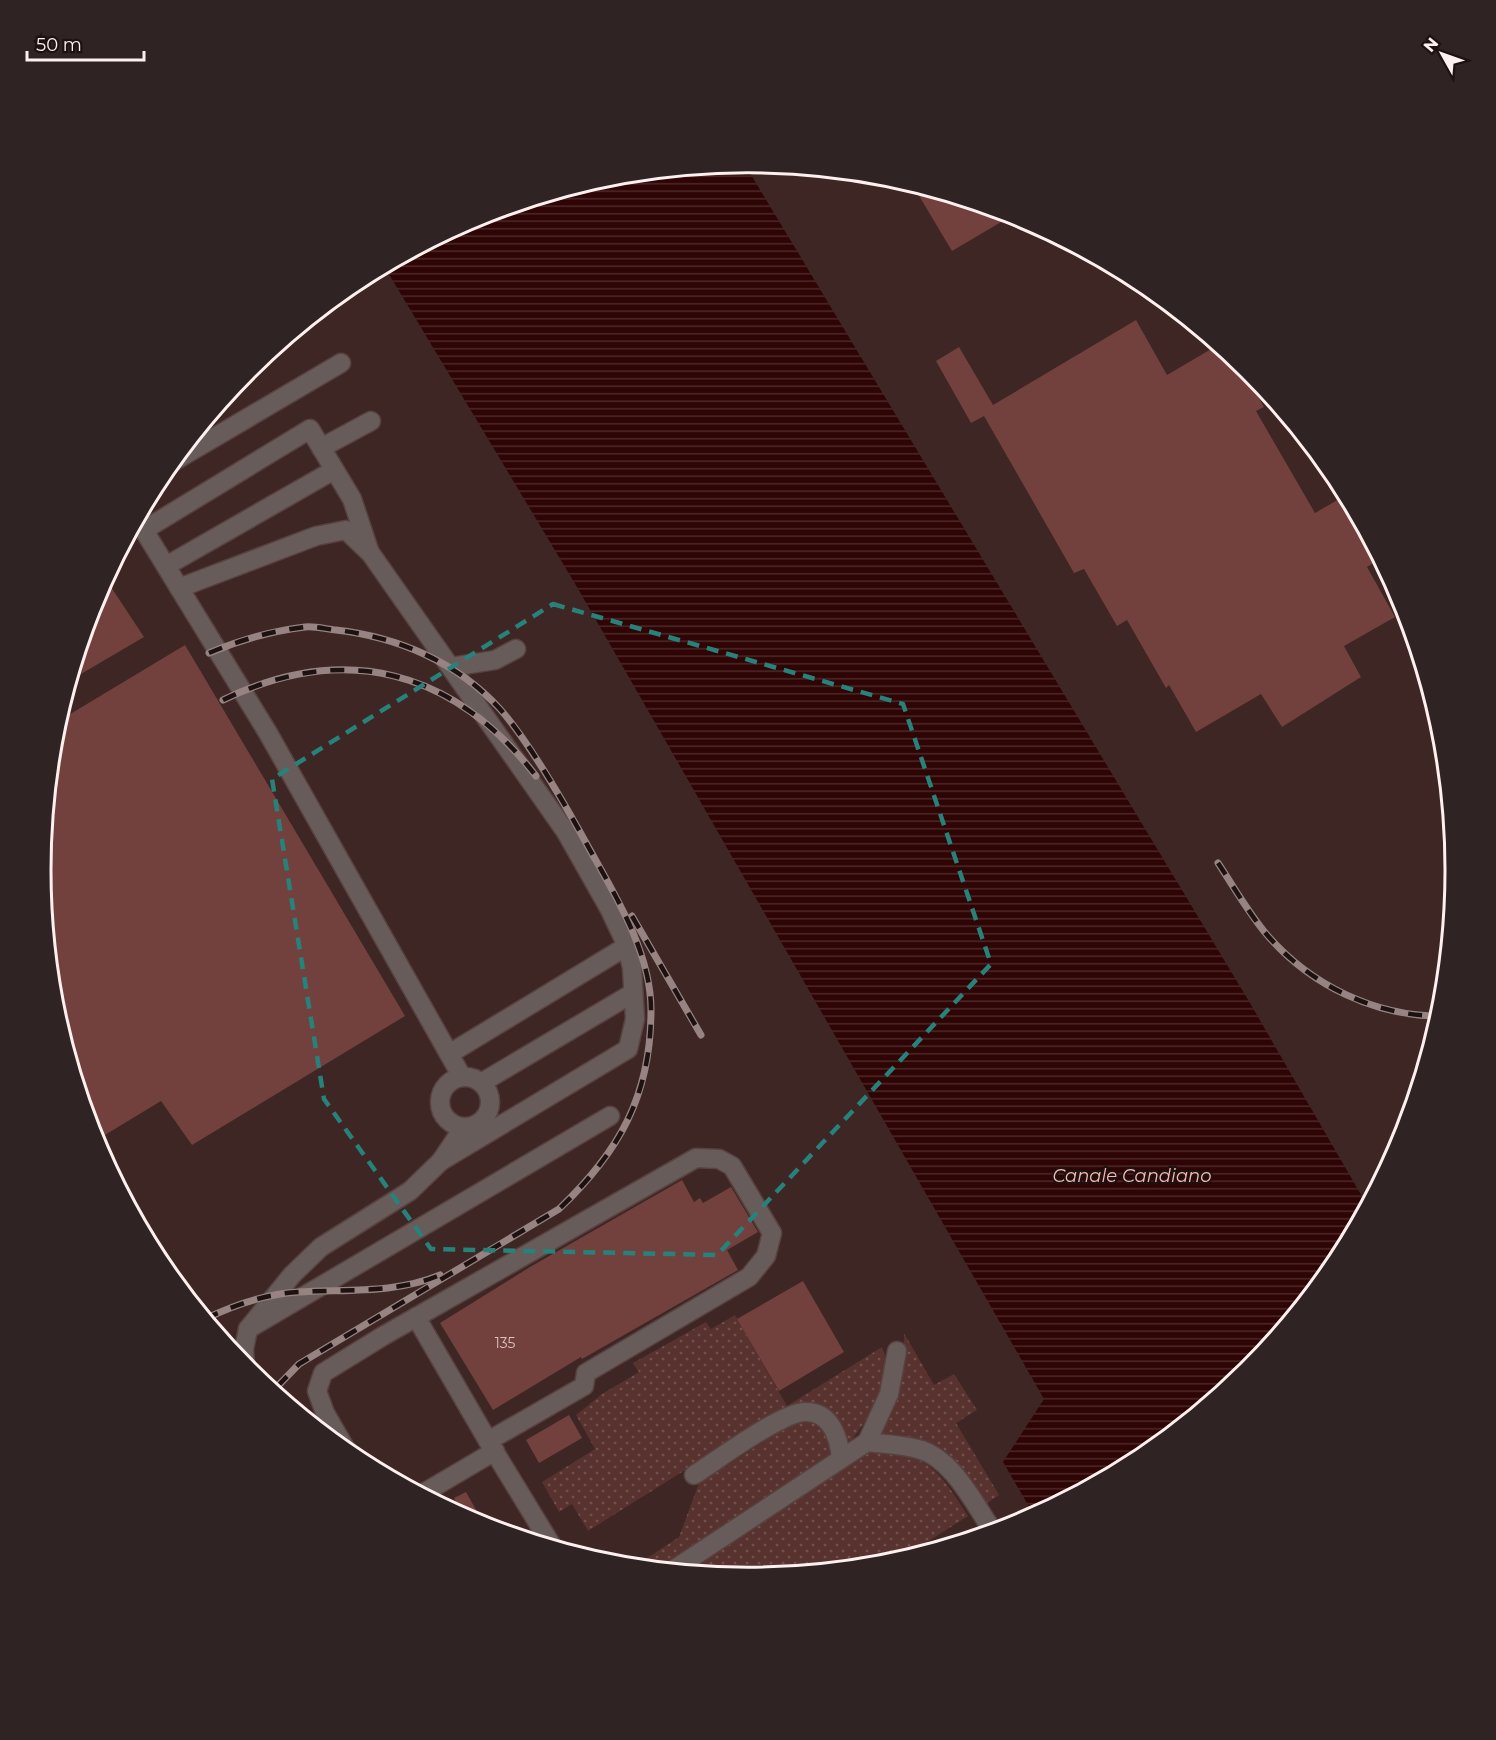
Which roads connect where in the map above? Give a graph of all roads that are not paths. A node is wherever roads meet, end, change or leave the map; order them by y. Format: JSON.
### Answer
{"nodes":[{"id":1,"x":341,"y":363,"type":"dead end"},
{"id":2,"x":370,"y":421,"type":"dead end"},
{"id":3,"x":321,"y":448,"type":"junction"},
{"id":4,"x":191,"y":451,"type":"edge"},
{"id":5,"x":334,"y":470,"type":"junction"},
{"id":6,"x":145,"y":520,"type":"edge"},
{"id":7,"x":141,"y":527,"type":"edge"},
{"id":8,"x":371,"y":554,"type":"junction"},
{"id":9,"x":166,"y":567,"type":"junction"},
{"id":10,"x":180,"y":588,"type":"junction"},
{"id":11,"x":516,"y":649,"type":"dead end"},
{"id":12,"x":451,"y":667,"type":"junction"},
{"id":13,"x":627,"y":946,"type":"junction"},
{"id":14,"x":633,"y":993,"type":"junction"},
{"id":15,"x":449,"y":1054,"type":"junction"},
{"id":16,"x":462,"y":1077,"type":"junction"},
{"id":17,"x":481,"y":1083,"type":"junction"},
{"id":18,"x":610,"y":1116,"type":"dead end"},
{"id":19,"x":463,"y":1128,"type":"junction"},
{"id":20,"x":441,"y":1161,"type":"junction"},
{"id":21,"x":416,"y":1317,"type":"junction"},
{"id":22,"x":248,"y":1329,"type":"junction"},
{"id":23,"x":244,"y":1351,"type":"edge"},
{"id":24,"x":897,"y":1351,"type":"dead end"},
{"id":25,"x":336,"y":1431,"type":"edge"},
{"id":26,"x":867,"y":1442,"type":"junction"},
{"id":27,"x":491,"y":1446,"type":"junction"},
{"id":28,"x":841,"y":1459,"type":"junction"},
{"id":29,"x":694,"y":1475,"type":"dead end"},
{"id":30,"x":429,"y":1489,"type":"edge"},
{"id":31,"x":988,"y":1524,"type":"edge"},
{"id":32,"x":546,"y":1537,"type":"edge"},
{"id":33,"x":682,"y":1564,"type":"edge"}],
"edges":[{"from":1,"to":4,"type":"street"},
{"from":2,"to":3,"type":"street"},
{"from":3,"to":5,"type":"street"},
{"from":3,"to":6,"type":"street"},
{"from":5,"to":8,"type":"street"},
{"from":5,"to":9,"type":"street"},
{"from":7,"to":9,"type":"street"},
{"from":8,"to":10,"type":"street"},
{"from":8,"to":12,"type":"street"},
{"from":9,"to":10,"type":"street"},
{"from":10,"to":15,"type":"street"},
{"from":11,"to":12,"type":"street"},
{"from":12,"to":13,"type":"street"},
{"from":13,"to":14,"type":"street"},
{"from":13,"to":15,"type":"street"},
{"from":14,"to":17,"type":"street"},
{"from":14,"to":20,"type":"street"},
{"from":15,"to":16,"type":"street"},
{"from":16,"to":17,"type":"street"},
{"from":16,"to":19,"type":"street"},
{"from":17,"to":19,"type":"street"},
{"from":18,"to":22,"type":"street"},
{"from":19,"to":20,"type":"street"},
{"from":20,"to":22,"type":"street"},
{"from":21,"to":25,"type":"street"},
{"from":21,"to":27,"type":"street"},
{"from":21,"to":27,"type":"street"},
{"from":22,"to":23,"type":"street"},
{"from":24,"to":26,"type":"street"},
{"from":26,"to":28,"type":"street"},
{"from":26,"to":31,"type":"street"},
{"from":27,"to":30,"type":"street"},
{"from":27,"to":32,"type":"street"},
{"from":28,"to":29,"type":"street"},
{"from":28,"to":33,"type":"street"}]}
